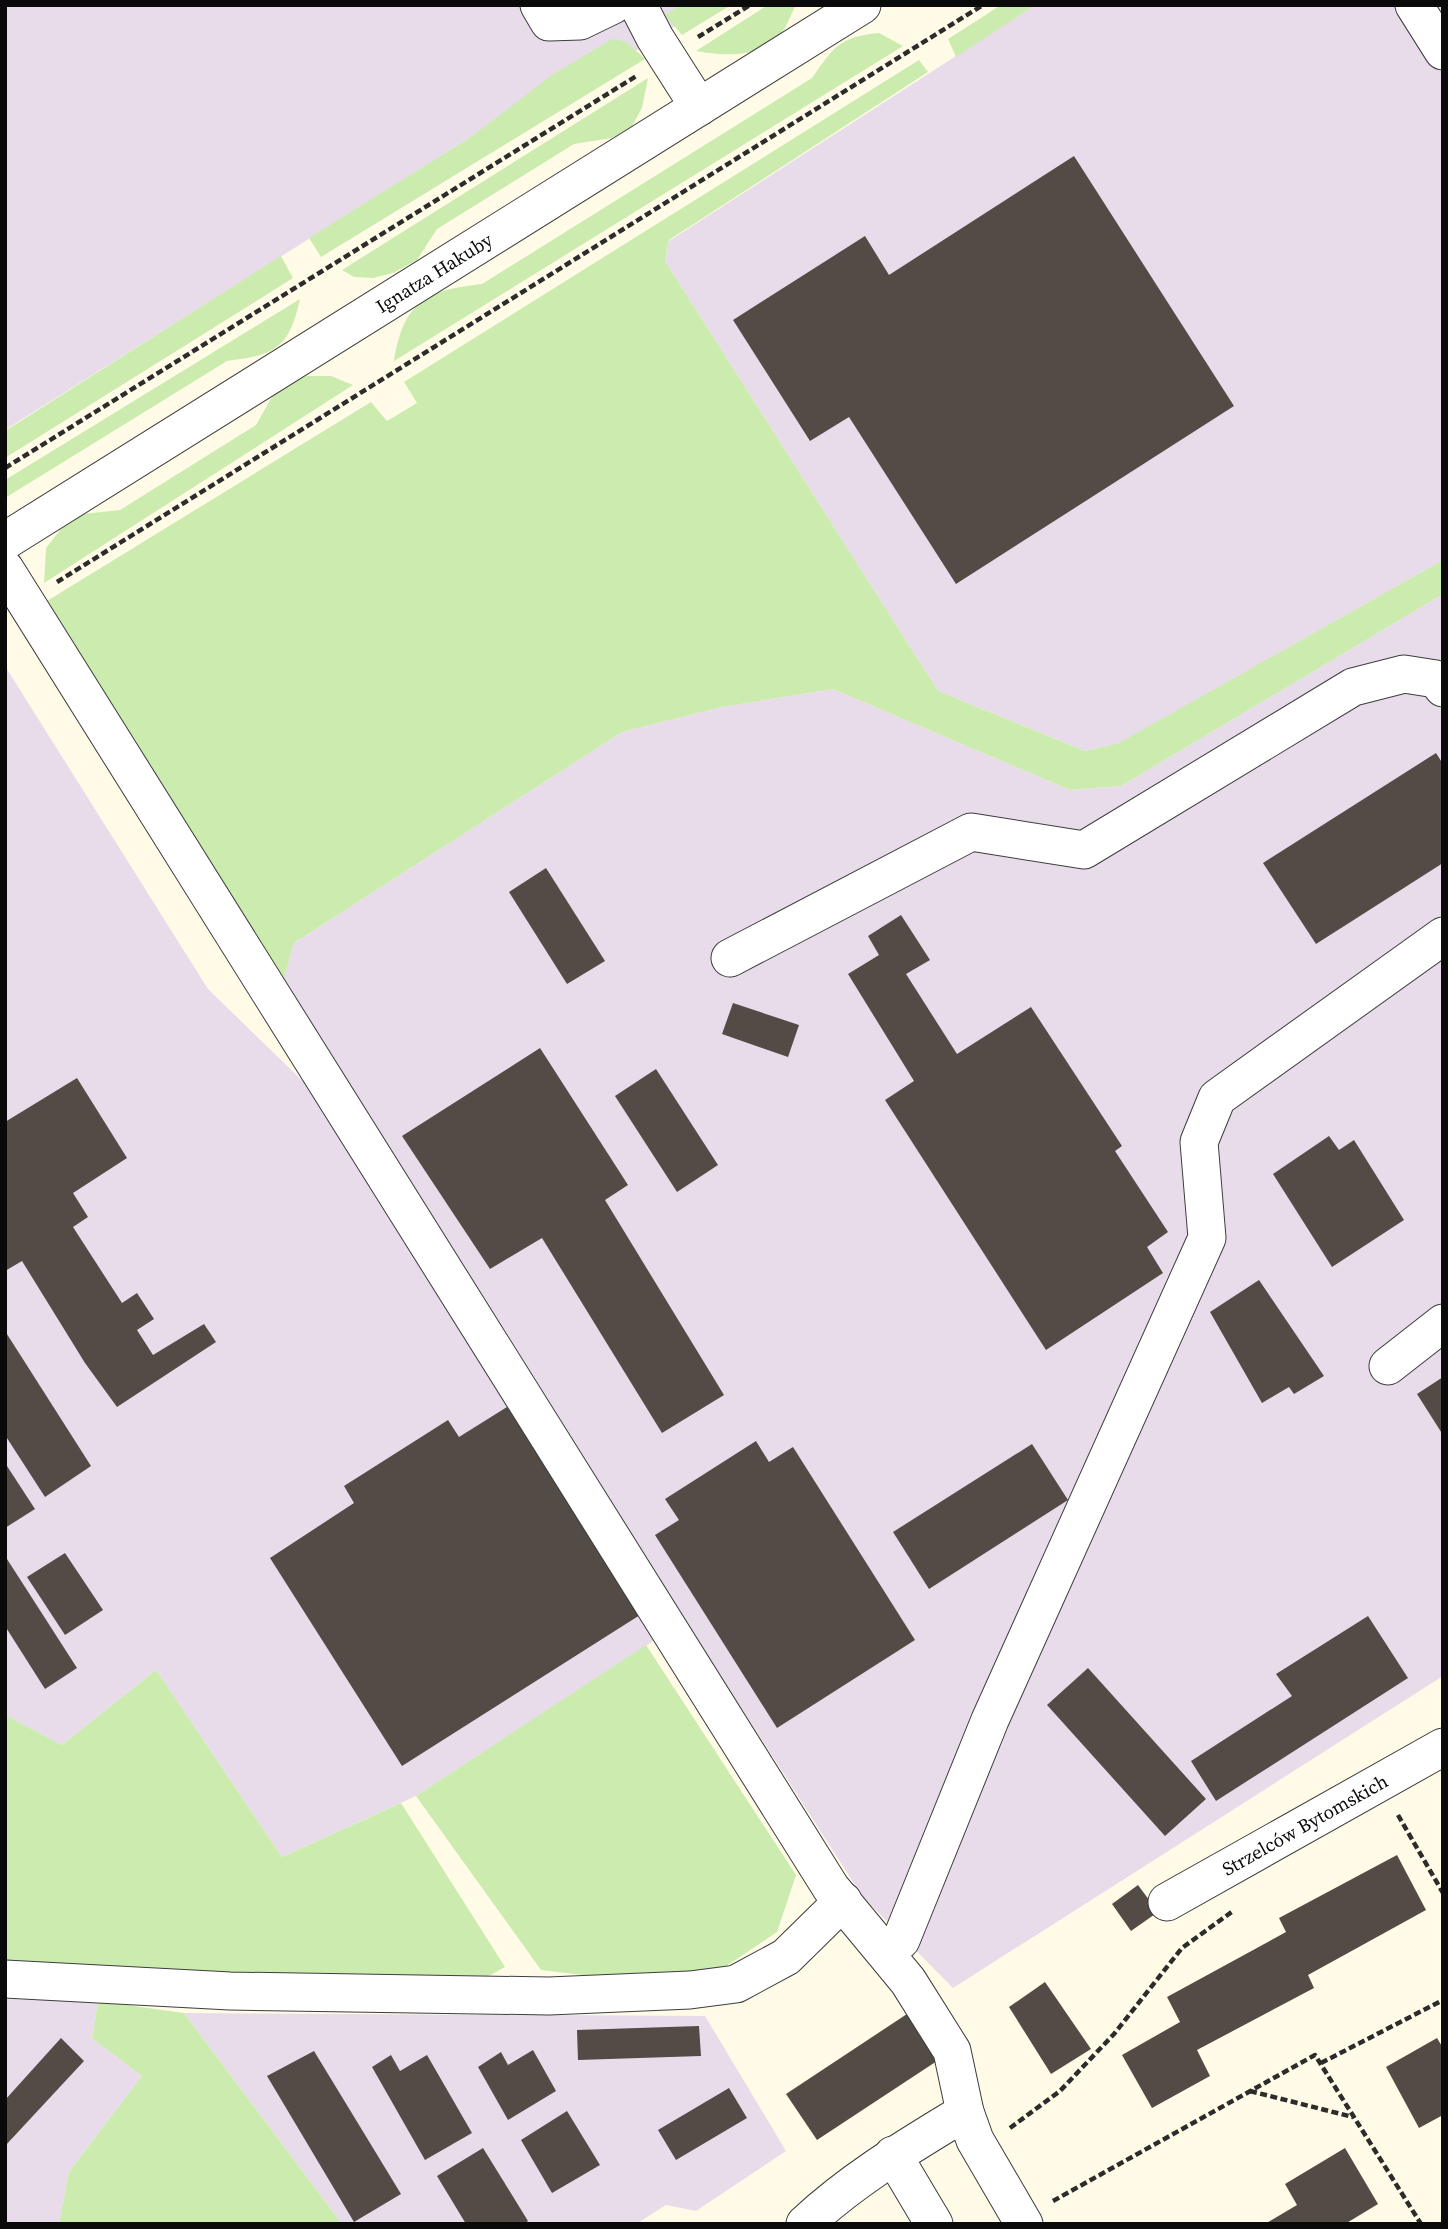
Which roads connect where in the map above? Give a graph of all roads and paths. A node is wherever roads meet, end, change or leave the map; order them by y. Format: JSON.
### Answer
{"nodes":[{"id":1,"x":539,"y":5,"type":"edge"},
{"id":2,"x":613,"y":5,"type":"edge"},
{"id":3,"x":638,"y":5,"type":"edge"},
{"id":4,"x":750,"y":5,"type":"edge"},
{"id":5,"x":862,"y":5,"type":"edge"},
{"id":6,"x":983,"y":5,"type":"edge"},
{"id":7,"x":1414,"y":5,"type":"edge"},
{"id":8,"x":1443,"y":51,"type":"edge"},
{"id":9,"x":667,"y":57,"type":"junction"},
{"id":10,"x":699,"y":107,"type":"junction"},
{"id":11,"x":5,"y":468,"type":"edge"},
{"id":12,"x":5,"y":541,"type":"edge"},
{"id":13,"x":5,"y":569,"type":"edge"},
{"id":14,"x":24,"y":602,"type":"junction"},
{"id":15,"x":1443,"y":688,"type":"edge"},
{"id":16,"x":1443,"y":936,"type":"edge"},
{"id":17,"x":730,"y":958,"type":"dead end"},
{"id":18,"x":1443,"y":1323,"type":"edge"},
{"id":19,"x":1388,"y":1366,"type":"dead end"},
{"id":20,"x":1443,"y":1747,"type":"edge"},
{"id":21,"x":1387,"y":1822,"type":"dead end"},
{"id":22,"x":1443,"y":1893,"type":"edge"},
{"id":23,"x":843,"y":1901,"type":"junction"},
{"id":24,"x":1167,"y":1902,"type":"dead end"},
{"id":25,"x":1238,"y":1907,"type":"dead end"},
{"id":26,"x":886,"y":1953,"type":"junction"},
{"id":27,"x":5,"y":1979,"type":"edge"},
{"id":28,"x":1443,"y":2000,"type":"edge"},
{"id":29,"x":1321,"y":2063,"type":"junction"},
{"id":30,"x":1249,"y":2091,"type":"junction"},
{"id":31,"x":965,"y":2112,"type":"junction"},
{"id":32,"x":1354,"y":2117,"type":"junction"},
{"id":33,"x":1007,"y":2130,"type":"dead end"},
{"id":34,"x":893,"y":2155,"type":"junction"},
{"id":35,"x":1035,"y":2214,"type":"edge"},
{"id":36,"x":805,"y":2224,"type":"edge"},
{"id":37,"x":934,"y":2224,"type":"edge"},
{"id":38,"x":1421,"y":2224,"type":"edge"}],
"edges":[{"from":1,"to":2,"type":"street"},
{"from":3,"to":9,"type":"street"},
{"from":4,"to":9,"type":"path"},
{"from":5,"to":10,"type":"street","name":"Ignatza Hakuby"},
{"from":6,"to":14,"type":"path"},
{"from":7,"to":8,"type":"street"},
{"from":9,"to":10,"type":"street"},
{"from":9,"to":11,"type":"path"},
{"from":10,"to":12,"type":"street","name":"Ignatza Hakuby"},
{"from":13,"to":14,"type":"street"},
{"from":14,"to":23,"type":"street"},
{"from":15,"to":17,"type":"street"},
{"from":16,"to":26,"type":"street"},
{"from":18,"to":19,"type":"street"},
{"from":20,"to":24,"type":"street","name":"Strzelców Bytomskich"},
{"from":21,"to":22,"type":"path"},
{"from":23,"to":26,"type":"street"},
{"from":23,"to":27,"type":"street"},
{"from":25,"to":33,"type":"path"},
{"from":26,"to":31,"type":"street"},
{"from":28,"to":29,"type":"path"},
{"from":29,"to":30,"type":"path"},
{"from":29,"to":32,"type":"path"},
{"from":30,"to":32,"type":"path"},
{"from":30,"to":35,"type":"path"},
{"from":31,"to":34,"type":"street"},
{"from":31,"to":35,"type":"street"},
{"from":32,"to":38,"type":"path"},
{"from":34,"to":36,"type":"street"},
{"from":34,"to":37,"type":"street"}]}
